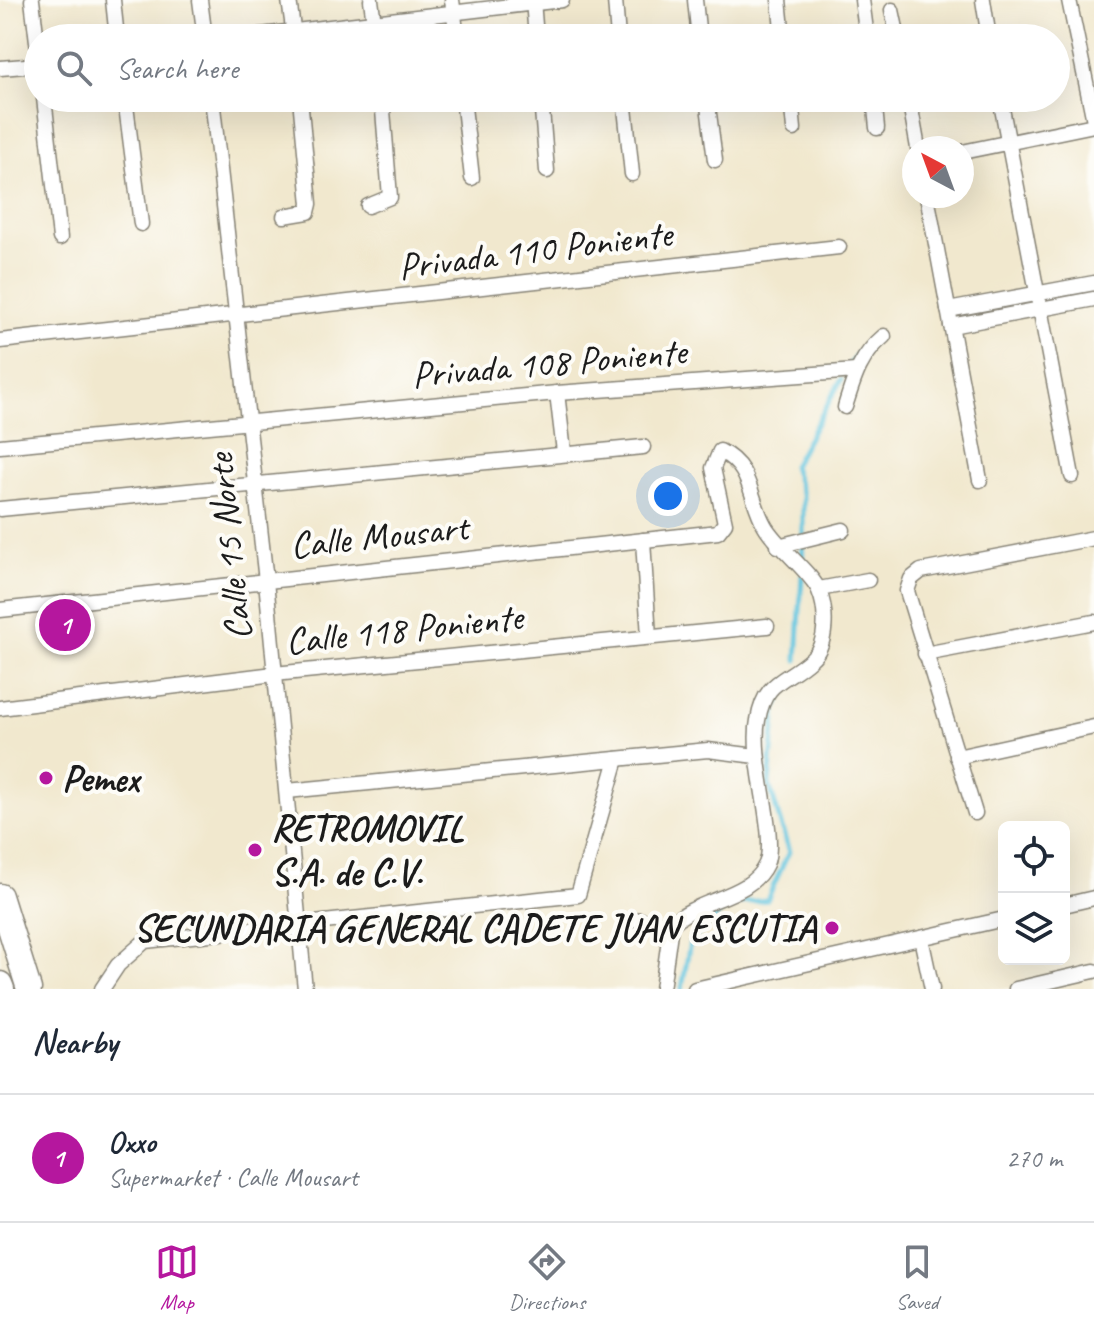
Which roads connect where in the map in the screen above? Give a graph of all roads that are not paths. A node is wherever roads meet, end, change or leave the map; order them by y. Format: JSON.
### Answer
{"nodes":[{"id":1,"x":32,"y":0,"type":"edge"},
{"id":2,"x":113,"y":0,"type":"edge"},
{"id":3,"x":200,"y":0,"type":"edge"},
{"id":4,"x":289,"y":0,"type":"edge"},
{"id":5,"x":371,"y":0,"type":"edge"},
{"id":6,"x":562,"y":0,"type":"edge"},
{"id":7,"x":615,"y":0,"type":"edge"},
{"id":8,"x":695,"y":0,"type":"edge"},
{"id":9,"x":779,"y":0,"type":"edge"},
{"id":10,"x":862,"y":0,"type":"edge"},
{"id":11,"x":983,"y":0,"type":"edge"},
{"id":12,"x":1069,"y":0,"type":"edge"},
{"id":13,"x":533,"y":2,"type":"edge"},
{"id":14,"x":453,"y":6,"type":"edge"},
{"id":15,"x":892,"y":10,"type":"dead end"},
{"id":16,"x":374,"y":20,"type":"junction"},
{"id":17,"x":35,"y":24,"type":"edge"},
{"id":18,"x":116,"y":24,"type":"edge"},
{"id":19,"x":203,"y":24,"type":"edge"},
{"id":20,"x":292,"y":24,"type":"edge"},
{"id":21,"x":351,"y":24,"type":"edge"},
{"id":22,"x":374,"y":24,"type":"edge"},
{"id":23,"x":535,"y":24,"type":"edge"},
{"id":24,"x":617,"y":24,"type":"edge"},
{"id":25,"x":698,"y":24,"type":"edge"},
{"id":26,"x":782,"y":24,"type":"edge"},
{"id":27,"x":865,"y":24,"type":"edge"},
{"id":28,"x":895,"y":24,"type":"edge"},
{"id":29,"x":987,"y":24,"type":"edge"},
{"id":30,"x":24,"y":66,"type":"edge"},
{"id":31,"x":0,"y":68,"type":"edge"},
{"id":32,"x":46,"y":112,"type":"edge"},
{"id":33,"x":127,"y":112,"type":"edge"},
{"id":34,"x":214,"y":112,"type":"edge"},
{"id":35,"x":301,"y":112,"type":"edge"},
{"id":36,"x":383,"y":112,"type":"edge"},
{"id":37,"x":465,"y":112,"type":"edge"},
{"id":38,"x":542,"y":112,"type":"edge"},
{"id":39,"x":625,"y":112,"type":"edge"},
{"id":40,"x":709,"y":112,"type":"edge"},
{"id":41,"x":792,"y":112,"type":"edge"},
{"id":42,"x":875,"y":112,"type":"edge"},
{"id":43,"x":912,"y":112,"type":"edge"},
{"id":44,"x":1002,"y":112,"type":"edge"},
{"id":45,"x":1094,"y":123,"type":"edge"},
{"id":46,"x":877,"y":128,"type":"dead end"},
{"id":47,"x":794,"y":129,"type":"dead end"},
{"id":48,"x":916,"y":136,"type":"edge"},
{"id":49,"x":1008,"y":143,"type":"junction"},
{"id":50,"x":974,"y":150,"type":"edge"},
{"id":51,"x":715,"y":160,"type":"dead end"},
{"id":52,"x":547,"y":171,"type":"dead end"},
{"id":53,"x":632,"y":174,"type":"dead end"},
{"id":54,"x":472,"y":178,"type":"dead end"},
{"id":55,"x":368,"y":206,"type":"dead end"},
{"id":56,"x":929,"y":208,"type":"edge"},
{"id":57,"x":284,"y":216,"type":"dead end"},
{"id":58,"x":141,"y":224,"type":"dead end"},
{"id":59,"x":60,"y":238,"type":"dead end"},
{"id":60,"x":839,"y":247,"type":"dead end"},
{"id":61,"x":1094,"y":283,"type":"edge"},
{"id":62,"x":1035,"y":292,"type":"junction"},
{"id":63,"x":1094,"y":299,"type":"edge"},
{"id":64,"x":948,"y":310,"type":"junction"},
{"id":65,"x":1038,"y":311,"type":"junction"},
{"id":66,"x":238,"y":317,"type":"junction"},
{"id":67,"x":951,"y":326,"type":"junction"},
{"id":68,"x":884,"y":336,"type":"dead end"},
{"id":69,"x":0,"y":341,"type":"edge"},
{"id":70,"x":856,"y":371,"type":"junction"},
{"id":71,"x":557,"y":393,"type":"junction"},
{"id":72,"x":845,"y":407,"type":"dead end"},
{"id":73,"x":248,"y":421,"type":"junction"},
{"id":74,"x":0,"y":446,"type":"edge"},
{"id":75,"x":643,"y":447,"type":"dead end"},
{"id":76,"x":564,"y":452,"type":"junction"},
{"id":77,"x":1072,"y":476,"type":"dead end"},
{"id":78,"x":980,"y":480,"type":"dead end"},
{"id":79,"x":255,"y":482,"type":"junction"},
{"id":80,"x":0,"y":509,"type":"edge"},
{"id":81,"x":843,"y":530,"type":"dead end"},
{"id":82,"x":1094,"y":538,"type":"edge"},
{"id":83,"x":643,"y":540,"type":"junction"},
{"id":84,"x":778,"y":546,"type":"junction"},
{"id":85,"x":868,"y":580,"type":"dead end"},
{"id":86,"x":266,"y":581,"type":"junction"},
{"id":87,"x":819,"y":589,"type":"junction"},
{"id":88,"x":0,"y":610,"type":"edge"},
{"id":89,"x":1094,"y":622,"type":"edge"},
{"id":90,"x":767,"y":626,"type":"dead end"},
{"id":91,"x":649,"y":637,"type":"junction"},
{"id":92,"x":925,"y":654,"type":"junction"},
{"id":93,"x":274,"y":674,"type":"junction"},
{"id":94,"x":0,"y":708,"type":"edge"},
{"id":95,"x":1094,"y":727,"type":"edge"},
{"id":96,"x":756,"y":756,"type":"junction"},
{"id":97,"x":957,"y":757,"type":"junction"},
{"id":98,"x":617,"y":759,"type":"junction"},
{"id":99,"x":287,"y":791,"type":"junction"},
{"id":100,"x":975,"y":813,"type":"dead end"},
{"id":101,"x":1094,"y":898,"type":"edge"},
{"id":102,"x":1070,"y":904,"type":"edge"},
{"id":103,"x":2,"y":909,"type":"edge"},
{"id":104,"x":633,"y":919,"type":"dead end"},
{"id":105,"x":998,"y":920,"type":"edge"},
{"id":106,"x":671,"y":925,"type":"junction"},
{"id":107,"x":297,"y":926,"type":"junction"},
{"id":108,"x":921,"y":938,"type":"junction"},
{"id":109,"x":1094,"y":971,"type":"edge"},
{"id":110,"x":104,"y":988,"type":"edge"},
{"id":111,"x":29,"y":989,"type":"edge"},
{"id":112,"x":305,"y":989,"type":"edge"},
{"id":113,"x":662,"y":989,"type":"edge"},
{"id":114,"x":695,"y":989,"type":"edge"},
{"id":115,"x":932,"y":989,"type":"edge"},
{"id":116,"x":1016,"y":989,"type":"edge"}],
"edges":[{"from":1,"to":17,"type":"street"},
{"from":2,"to":18,"type":"street"},
{"from":3,"to":19,"type":"street"},
{"from":4,"to":20,"type":"street"},
{"from":5,"to":16,"type":"street"},
{"from":6,"to":13,"type":"street"},
{"from":7,"to":24,"type":"street"},
{"from":8,"to":25,"type":"street"},
{"from":9,"to":26,"type":"street"},
{"from":10,"to":27,"type":"street"},
{"from":11,"to":29,"type":"street"},
{"from":12,"to":45,"type":"street"},
{"from":13,"to":14,"type":"street"},
{"from":13,"to":23,"type":"street"},
{"from":14,"to":16,"type":"street"},
{"from":15,"to":28,"type":"street"},
{"from":16,"to":21,"type":"street"},
{"from":16,"to":22,"type":"street"},
{"from":30,"to":31,"type":"street"},
{"from":32,"to":59,"type":"street"},
{"from":33,"to":58,"type":"street"},
{"from":34,"to":66,"type":"street","name":"Calle 15 Norte"},
{"from":35,"to":57,"type":"street"},
{"from":36,"to":55,"type":"street"},
{"from":37,"to":54,"type":"street"},
{"from":38,"to":52,"type":"street"},
{"from":39,"to":53,"type":"street"},
{"from":40,"to":51,"type":"street"},
{"from":41,"to":47,"type":"street"},
{"from":42,"to":46,"type":"street"},
{"from":43,"to":48,"type":"street"},
{"from":44,"to":49,"type":"street"},
{"from":45,"to":49,"type":"street"},
{"from":49,"to":50,"type":"street"},
{"from":49,"to":62,"type":"street"},
{"from":56,"to":64,"type":"street"},
{"from":60,"to":66,"type":"street","name":"Privada 110 Poniente"},
{"from":61,"to":62,"type":"street"},
{"from":62,"to":64,"type":"street"},
{"from":62,"to":65,"type":"street"},
{"from":63,"to":65,"type":"street"},
{"from":64,"to":67,"type":"street"},
{"from":65,"to":67,"type":"street"},
{"from":65,"to":77,"type":"street"},
{"from":66,"to":69,"type":"street","name":"Privada 110 Poniente"},
{"from":66,"to":73,"type":"street","name":"Calle 15 Norte"},
{"from":67,"to":78,"type":"street"},
{"from":68,"to":70,"type":"street"},
{"from":70,"to":71,"type":"street","name":"Privada 108 Poniente"},
{"from":70,"to":72,"type":"street"},
{"from":71,"to":73,"type":"street","name":"Privada 108 Poniente"},
{"from":71,"to":76,"type":"street"},
{"from":73,"to":74,"type":"street","name":"Privada 108 Poniente"},
{"from":73,"to":79,"type":"street","name":"Calle 15 Norte"},
{"from":75,"to":76,"type":"street"},
{"from":76,"to":79,"type":"street"},
{"from":79,"to":80,"type":"street"},
{"from":79,"to":86,"type":"street","name":"Calle 15 Norte"},
{"from":81,"to":84,"type":"street"},
{"from":82,"to":92,"type":"street"},
{"from":83,"to":84,"type":"street","name":"Calle Mousart"},
{"from":83,"to":86,"type":"street","name":"Calle Mousart"},
{"from":83,"to":91,"type":"street"},
{"from":84,"to":87,"type":"street"},
{"from":85,"to":87,"type":"street"},
{"from":86,"to":88,"type":"street","name":"Calle Mousart"},
{"from":86,"to":93,"type":"street","name":"Calle 15 Norte"},
{"from":87,"to":96,"type":"street"},
{"from":89,"to":92,"type":"street"},
{"from":90,"to":91,"type":"street","name":"Calle 118 Poniente"},
{"from":91,"to":93,"type":"street","name":"Calle 118 Poniente"},
{"from":92,"to":97,"type":"street"},
{"from":93,"to":94,"type":"street","name":"Calle 118 Poniente"},
{"from":93,"to":99,"type":"street","name":"Calle 15 Norte"},
{"from":95,"to":97,"type":"street"},
{"from":96,"to":98,"type":"street"},
{"from":96,"to":106,"type":"street"},
{"from":97,"to":100,"type":"street"},
{"from":98,"to":99,"type":"street"},
{"from":98,"to":107,"type":"street"},
{"from":99,"to":107,"type":"street","name":"Calle 15 Norte"},
{"from":101,"to":102,"type":"street"},
{"from":103,"to":111,"type":"main road"},
{"from":104,"to":106,"type":"street"},
{"from":105,"to":108,"type":"street"},
{"from":106,"to":113,"type":"street"},
{"from":107,"to":110,"type":"street"},
{"from":107,"to":112,"type":"street","name":"Calle 15 Norte"},
{"from":108,"to":114,"type":"street"},
{"from":108,"to":115,"type":"street"},
{"from":109,"to":116,"type":"street"}]}
